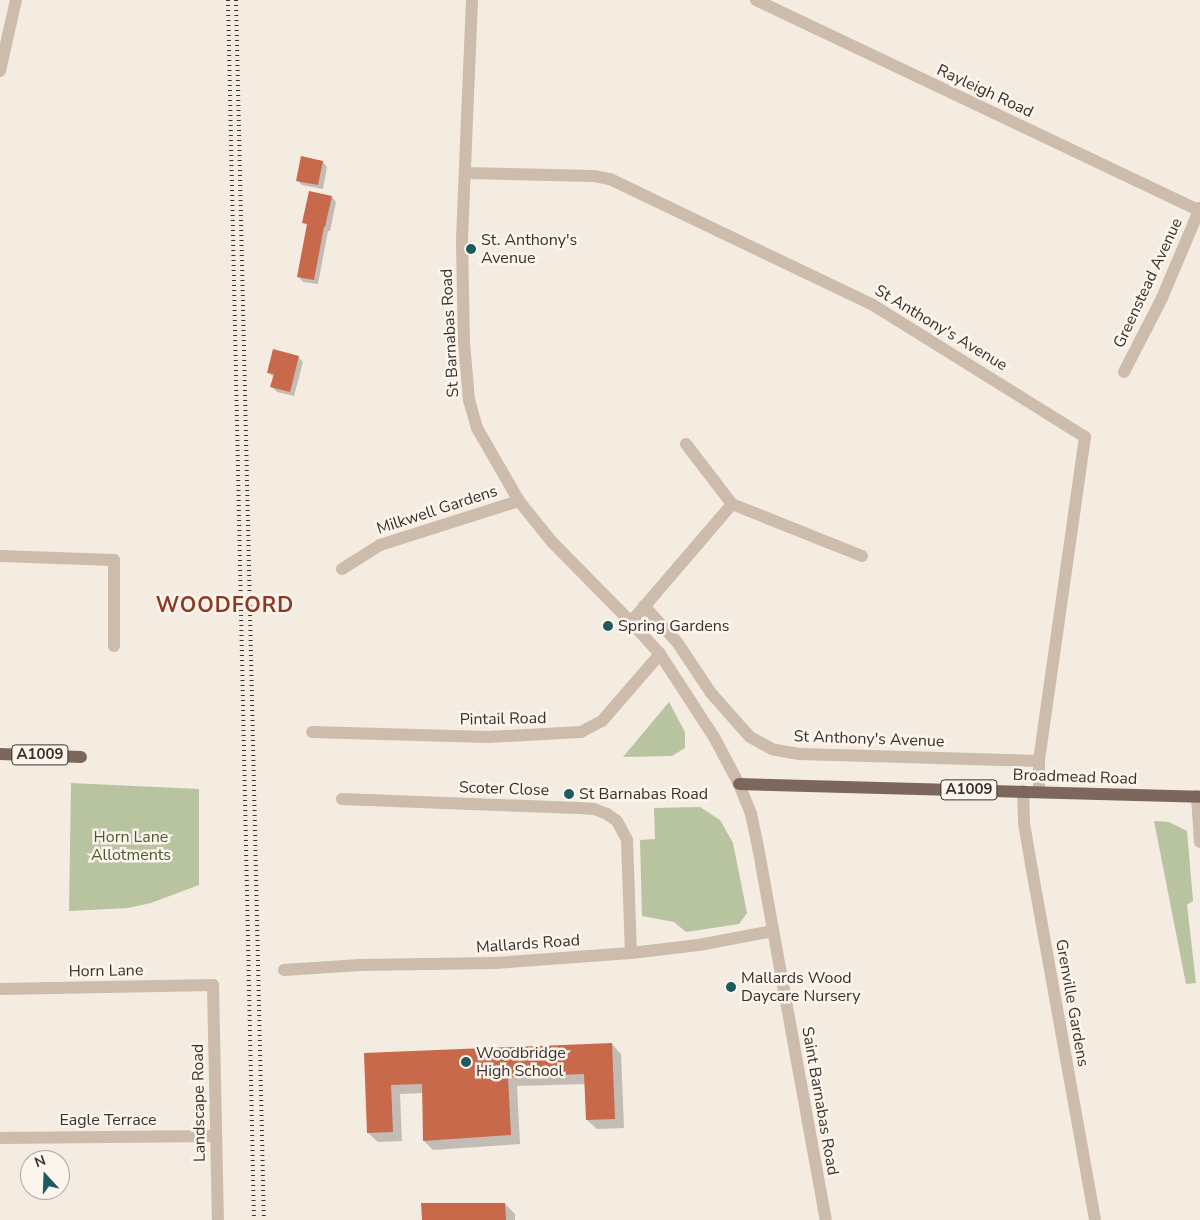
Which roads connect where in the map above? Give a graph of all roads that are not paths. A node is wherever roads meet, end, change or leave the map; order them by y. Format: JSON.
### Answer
{"nodes":[{"id":1,"x":16,"y":0,"type":"edge"},
{"id":2,"x":472,"y":0,"type":"edge"},
{"id":3,"x":756,"y":0,"type":"edge"},
{"id":4,"x":0,"y":70,"type":"edge"},
{"id":5,"x":465,"y":173,"type":"junction"},
{"id":6,"x":1200,"y":210,"type":"edge"},
{"id":7,"x":1124,"y":372,"type":"dead end"},
{"id":8,"x":686,"y":444,"type":"dead end"},
{"id":9,"x":519,"y":501,"type":"junction"},
{"id":10,"x":732,"y":504,"type":"junction"},
{"id":11,"x":0,"y":556,"type":"edge"},
{"id":12,"x":862,"y":556,"type":"dead end"},
{"id":13,"x":342,"y":569,"type":"dead end"},
{"id":14,"x":644,"y":606,"type":"junction"},
{"id":15,"x":631,"y":622,"type":"junction"},
{"id":16,"x":114,"y":646,"type":"dead end"},
{"id":17,"x":660,"y":654,"type":"junction"},
{"id":18,"x":312,"y":732,"type":"dead end"},
{"id":19,"x":0,"y":754,"type":"edge"},
{"id":20,"x":81,"y":757,"type":"dead end"},
{"id":21,"x":1039,"y":761,"type":"junction"},
{"id":22,"x":739,"y":784,"type":"junction"},
{"id":23,"x":1023,"y":791,"type":"junction"},
{"id":24,"x":1039,"y":792,"type":"junction"},
{"id":25,"x":1198,"y":797,"type":"edge"},
{"id":26,"x":342,"y":799,"type":"dead end"},
{"id":27,"x":1200,"y":842,"type":"edge"},
{"id":28,"x":773,"y":931,"type":"junction"},
{"id":29,"x":631,"y":953,"type":"junction"},
{"id":30,"x":284,"y":970,"type":"dead end"},
{"id":31,"x":213,"y":985,"type":"joint"},
{"id":32,"x":0,"y":990,"type":"edge"},
{"id":33,"x":216,"y":1136,"type":"junction"},
{"id":34,"x":0,"y":1138,"type":"edge"},
{"id":35,"x":218,"y":1220,"type":"edge"},
{"id":36,"x":826,"y":1220,"type":"edge"},
{"id":37,"x":1095,"y":1220,"type":"edge"}],
"edges":[{"from":1,"to":4,"type":"street"},
{"from":2,"to":5,"type":"street","name":"St Barnabas Road"},
{"from":3,"to":6,"type":"street","name":"Rayleigh Road"},
{"from":5,"to":9,"type":"street","name":"St Barnabas Road"},
{"from":5,"to":21,"type":"street","name":"St Anthony's Avenue"},
{"from":6,"to":7,"type":"street","name":"Greenstead Avenue"},
{"from":8,"to":10,"type":"street"},
{"from":9,"to":13,"type":"street","name":"Milkwell Gardens"},
{"from":9,"to":15,"type":"street","name":"St Barnabas Road"},
{"from":10,"to":12,"type":"street"},
{"from":10,"to":14,"type":"street"},
{"from":11,"to":16,"type":"street"},
{"from":14,"to":15,"type":"street"},
{"from":14,"to":21,"type":"street","name":"St Anthony's Avenue"},
{"from":15,"to":17,"type":"street","name":"St Barnabas Road"},
{"from":17,"to":18,"type":"street","name":"Pintail Road"},
{"from":17,"to":22,"type":"street","name":"St Barnabas Road"},
{"from":19,"to":20,"type":"main road","number":"A1009"},
{"from":21,"to":24,"type":"street","name":"St Anthony's Avenue"},
{"from":22,"to":23,"type":"main road","name":"Broadmead Road","number":"A1009"},
{"from":22,"to":28,"type":"street","name":"Saint Barnabas Road"},
{"from":23,"to":24,"type":"main road","name":"Broadmead Road","number":"A1009"},
{"from":23,"to":37,"type":"street","name":"Grenville Gardens"},
{"from":24,"to":25,"type":"main road","name":"Broadmead Road","number":"A1009"},
{"from":25,"to":27,"type":"street"},
{"from":26,"to":29,"type":"street","name":"Scoter Close"},
{"from":28,"to":29,"type":"street","name":"Mallards Road"},
{"from":28,"to":36,"type":"street","name":"Saint Barnabas Road"},
{"from":29,"to":30,"type":"street","name":"Mallards Road"},
{"from":31,"to":32,"type":"street","name":"Horn Lane"},
{"from":31,"to":33,"type":"street","name":"Landscape Road"},
{"from":33,"to":34,"type":"street","name":"Eagle Terrace"},
{"from":33,"to":35,"type":"street","name":"Landscape Road"}]}
